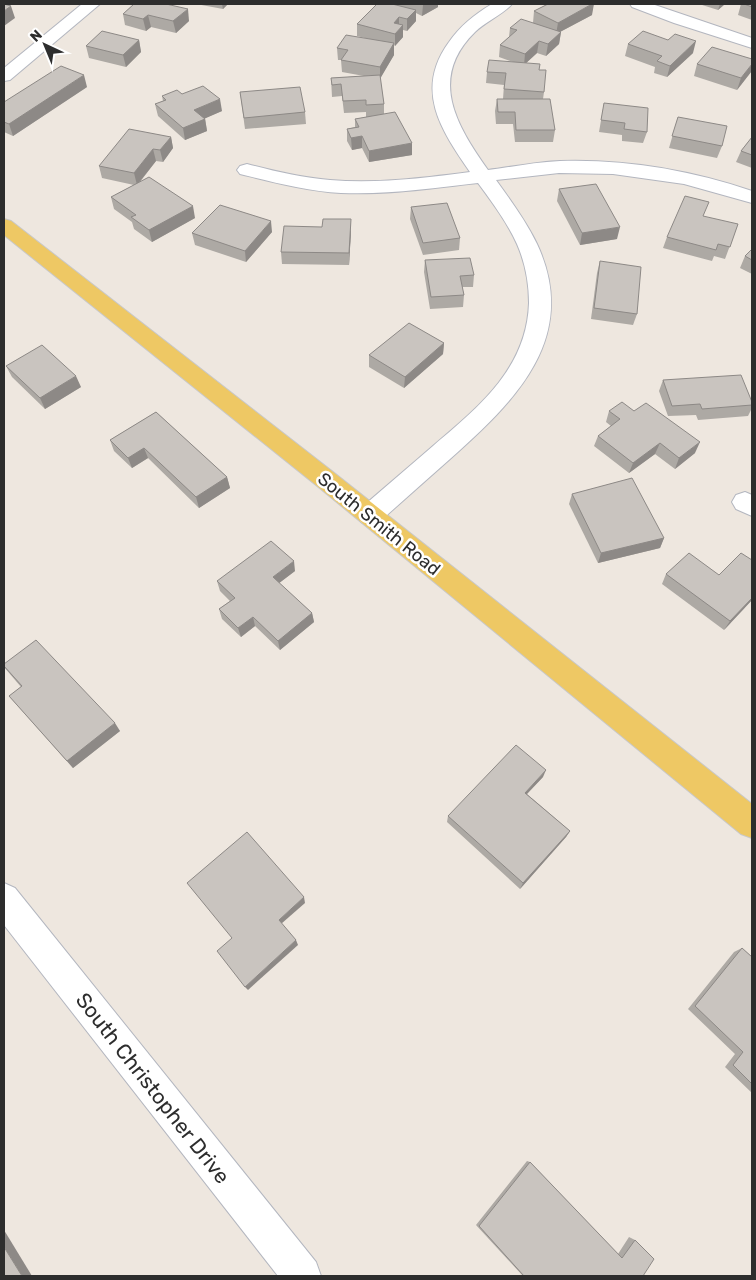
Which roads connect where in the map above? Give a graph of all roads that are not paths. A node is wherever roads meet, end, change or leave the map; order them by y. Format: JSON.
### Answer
{"nodes":[{"id":1,"x":92,"y":4,"type":"edge"},
{"id":2,"x":504,"y":4,"type":"edge"},
{"id":3,"x":638,"y":4,"type":"edge"},
{"id":4,"x":752,"y":43,"type":"edge"},
{"id":5,"x":4,"y":76,"type":"edge"},
{"id":6,"x":246,"y":170,"type":"dead end"},
{"id":7,"x":484,"y":176,"type":"junction"},
{"id":8,"x":752,"y":197,"type":"edge"},
{"id":9,"x":4,"y":225,"type":"edge"},
{"id":10,"x":370,"y":515,"type":"junction"},
{"id":11,"x":752,"y":823,"type":"edge"},
{"id":12,"x":4,"y":899,"type":"edge"},
{"id":13,"x":302,"y":1276,"type":"edge"}],
"edges":[{"from":1,"to":5,"type":"street"},
{"from":2,"to":7,"type":"street"},
{"from":3,"to":4,"type":"street"},
{"from":6,"to":7,"type":"street"},
{"from":7,"to":8,"type":"street"},
{"from":7,"to":10,"type":"street"},
{"from":9,"to":10,"type":"main road","name":"South Smith Road"},
{"from":10,"to":11,"type":"main road","name":"South Smith Road"},
{"from":12,"to":13,"type":"street","name":"South Christopher Drive"}]}
